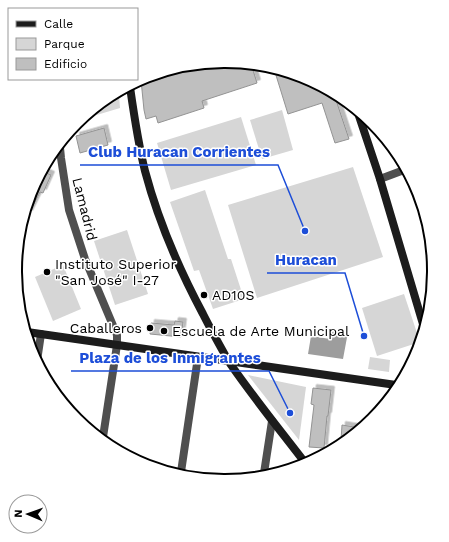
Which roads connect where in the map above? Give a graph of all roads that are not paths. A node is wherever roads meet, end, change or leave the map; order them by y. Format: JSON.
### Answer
{"nodes":[{"id":1,"x":131,"y":92,"type":"edge"},
{"id":2,"x":361,"y":122,"type":"edge"},
{"id":3,"x":60,"y":152,"type":"edge"},
{"id":4,"x":401,"y":171,"type":"edge"},
{"id":5,"x":380,"y":179,"type":"junction"},
{"id":6,"x":421,"y":318,"type":"edge"},
{"id":7,"x":32,"y":333,"type":"edge"},
{"id":8,"x":41,"y":334,"type":"junction"},
{"id":9,"x":117,"y":346,"type":"junction"},
{"id":10,"x":38,"y":351,"type":"edge"},
{"id":11,"x":198,"y":357,"type":"junction"},
{"id":12,"x":229,"y":361,"type":"junction"},
{"id":13,"x":393,"y":384,"type":"edge"},
{"id":14,"x":272,"y":421,"type":"junction"},
{"id":15,"x":104,"y":434,"type":"edge"},
{"id":16,"x":301,"y":458,"type":"edge"},
{"id":17,"x":181,"y":469,"type":"edge"},
{"id":18,"x":264,"y":470,"type":"edge"}],
"edges":[{"from":1,"to":12,"type":"main road"},
{"from":2,"to":5,"type":"main road"},
{"from":3,"to":9,"type":"street","name":"Lamadrid"},
{"from":4,"to":5,"type":"street"},
{"from":5,"to":6,"type":"main road"},
{"from":7,"to":8,"type":"main road"},
{"from":8,"to":9,"type":"main road"},
{"from":8,"to":10,"type":"street"},
{"from":9,"to":11,"type":"main road"},
{"from":9,"to":15,"type":"street","name":"Lamadrid"},
{"from":11,"to":12,"type":"main road"},
{"from":11,"to":17,"type":"street"},
{"from":12,"to":13,"type":"main road"},
{"from":12,"to":14,"type":"main road"},
{"from":14,"to":16,"type":"main road"},
{"from":14,"to":18,"type":"street"}]}
